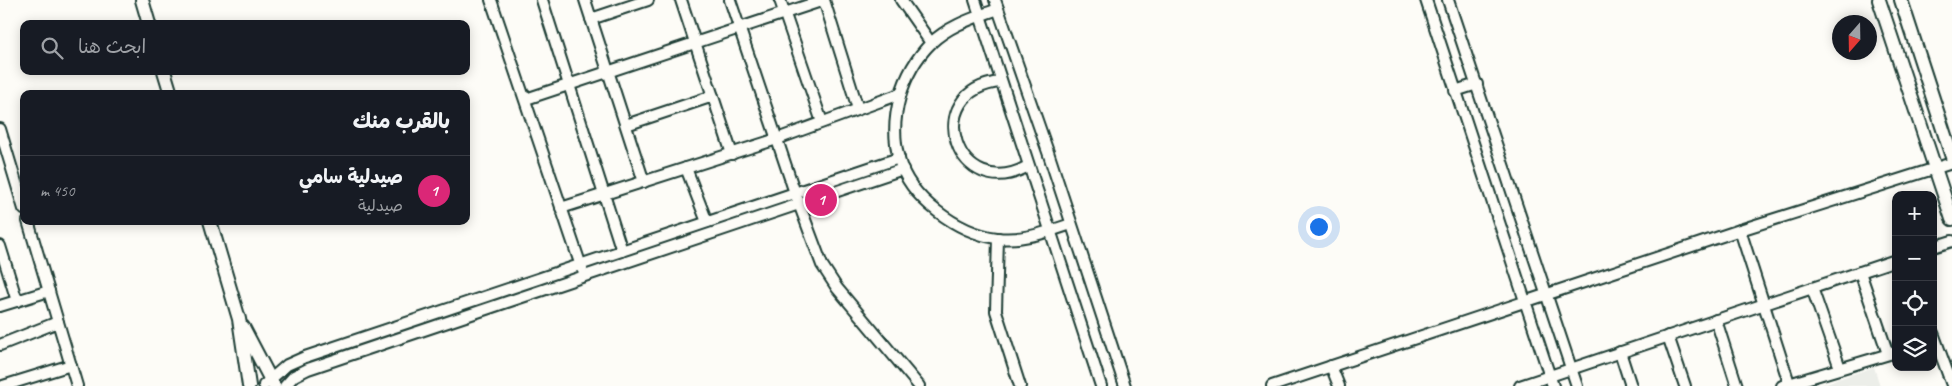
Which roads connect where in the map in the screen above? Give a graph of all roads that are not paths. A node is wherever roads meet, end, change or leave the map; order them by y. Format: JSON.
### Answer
{"nodes":[{"id":1,"x":142,"y":0,"type":"edge"},
{"id":2,"x":491,"y":0,"type":"edge"},
{"id":3,"x":542,"y":0,"type":"edge"},
{"id":4,"x":585,"y":0,"type":"edge"},
{"id":5,"x":648,"y":0,"type":"edge"},
{"id":6,"x":681,"y":0,"type":"edge"},
{"id":7,"x":730,"y":0,"type":"edge"},
{"id":8,"x":780,"y":0,"type":"edge"},
{"id":9,"x":824,"y":0,"type":"edge"},
{"id":10,"x":901,"y":0,"type":"edge"},
{"id":11,"x":975,"y":0,"type":"edge"},
{"id":12,"x":1426,"y":0,"type":"edge"},
{"id":13,"x":1448,"y":0,"type":"edge"},
{"id":14,"x":1879,"y":0,"type":"edge"},
{"id":15,"x":1901,"y":0,"type":"edge"},
{"id":16,"x":996,"y":5,"type":"edge"},
{"id":17,"x":785,"y":14,"type":"junction"},
{"id":18,"x":980,"y":16,"type":"junction"},
{"id":19,"x":591,"y":19,"type":"junction"},
{"id":20,"x":148,"y":20,"type":"edge"},
{"id":21,"x":740,"y":29,"type":"junction"},
{"id":22,"x":695,"y":42,"type":"junction"},
{"id":23,"x":931,"y":43,"type":"junction"},
{"id":24,"x":608,"y":72,"type":"junction"},
{"id":25,"x":165,"y":75,"type":"edge"},
{"id":26,"x":1001,"y":82,"type":"junction"},
{"id":27,"x":1477,"y":84,"type":"junction"},
{"id":28,"x":570,"y":85,"type":"junction"},
{"id":29,"x":170,"y":90,"type":"edge"},
{"id":30,"x":1455,"y":91,"type":"junction"},
{"id":31,"x":900,"y":94,"type":"junction"},
{"id":32,"x":713,"y":96,"type":"junction"},
{"id":33,"x":526,"y":99,"type":"junction"},
{"id":34,"x":858,"y":109,"type":"junction"},
{"id":35,"x":822,"y":122,"type":"junction"},
{"id":36,"x":626,"y":125,"type":"junction"},
{"id":37,"x":0,"y":129,"type":"edge"},
{"id":38,"x":777,"y":139,"type":"junction"},
{"id":39,"x":732,"y":154,"type":"junction"},
{"id":40,"x":899,"y":158,"type":"junction"},
{"id":41,"x":1952,"y":158,"type":"edge"},
{"id":42,"x":1952,"y":163,"type":"edge"},
{"id":43,"x":1028,"y":166,"type":"junction"},
{"id":44,"x":686,"y":168,"type":"junction"},
{"id":45,"x":1934,"y":168,"type":"junction"},
{"id":46,"x":903,"y":169,"type":"junction"},
{"id":47,"x":644,"y":182,"type":"junction"},
{"id":48,"x":795,"y":193,"type":"junction"},
{"id":49,"x":604,"y":194,"type":"junction"},
{"id":50,"x":20,"y":196,"type":"edge"},
{"id":51,"x":799,"y":204,"type":"junction"},
{"id":52,"x":561,"y":208,"type":"junction"},
{"id":53,"x":1952,"y":219,"type":"edge"},
{"id":54,"x":707,"y":222,"type":"junction"},
{"id":55,"x":1071,"y":224,"type":"junction"},
{"id":56,"x":29,"y":225,"type":"edge"},
{"id":57,"x":211,"y":225,"type":"edge"},
{"id":58,"x":1740,"y":230,"type":"junction"},
{"id":59,"x":1050,"y":231,"type":"junction"},
{"id":60,"x":998,"y":238,"type":"junction"},
{"id":61,"x":1952,"y":241,"type":"edge"},
{"id":62,"x":0,"y":246,"type":"edge"},
{"id":63,"x":1937,"y":246,"type":"edge"},
{"id":64,"x":622,"y":251,"type":"junction"},
{"id":65,"x":1892,"y":261,"type":"edge"},
{"id":66,"x":580,"y":265,"type":"junction"},
{"id":67,"x":1860,"y":272,"type":"junction"},
{"id":68,"x":584,"y":276,"type":"junction"},
{"id":69,"x":1812,"y":288,"type":"junction"},
{"id":70,"x":49,"y":291,"type":"junction"},
{"id":71,"x":1547,"y":295,"type":"junction"},
{"id":72,"x":17,"y":301,"type":"junction"},
{"id":73,"x":1525,"y":302,"type":"junction"},
{"id":74,"x":1764,"y":304,"type":"junction"},
{"id":75,"x":0,"y":306,"type":"edge"},
{"id":76,"x":239,"y":318,"type":"junction"},
{"id":77,"x":1716,"y":320,"type":"junction"},
{"id":78,"x":58,"y":322,"type":"junction"},
{"id":79,"x":1668,"y":336,"type":"junction"},
{"id":80,"x":0,"y":345,"type":"edge"},
{"id":81,"x":1937,"y":345,"type":"edge"},
{"id":82,"x":1620,"y":352,"type":"junction"},
{"id":83,"x":1892,"y":353,"type":"edge"},
{"id":84,"x":71,"y":365,"type":"junction"},
{"id":85,"x":1332,"y":366,"type":"junction"},
{"id":86,"x":1840,"y":368,"type":"junction"},
{"id":87,"x":1571,"y":369,"type":"junction"},
{"id":88,"x":38,"y":375,"type":"junction"},
{"id":89,"x":1551,"y":381,"type":"edge"},
{"id":90,"x":268,"y":385,"type":"edge"},
{"id":91,"x":1787,"y":385,"type":"edge"},
{"id":92,"x":1952,"y":385,"type":"edge"},
{"id":93,"x":3,"y":386,"type":"edge"},
{"id":94,"x":41,"y":386,"type":"edge"},
{"id":95,"x":77,"y":386,"type":"edge"},
{"id":96,"x":249,"y":386,"type":"edge"},
{"id":97,"x":284,"y":386,"type":"edge"},
{"id":98,"x":919,"y":386,"type":"edge"},
{"id":99,"x":1020,"y":386,"type":"edge"},
{"id":100,"x":1101,"y":386,"type":"edge"},
{"id":101,"x":1125,"y":386,"type":"edge"},
{"id":102,"x":1272,"y":386,"type":"edge"},
{"id":103,"x":1339,"y":386,"type":"edge"},
{"id":104,"x":1520,"y":386,"type":"edge"},
{"id":105,"x":1577,"y":386,"type":"edge"},
{"id":106,"x":1631,"y":386,"type":"edge"},
{"id":107,"x":1685,"y":386,"type":"edge"},
{"id":108,"x":1737,"y":386,"type":"edge"}],
"edges":[{"from":1,"to":20,"type":"main road"},
{"from":2,"to":33,"type":"street"},
{"from":3,"to":28,"type":"street"},
{"from":4,"to":19,"type":"street"},
{"from":5,"to":19,"type":"street"},
{"from":6,"to":22,"type":"street"},
{"from":7,"to":21,"type":"street"},
{"from":8,"to":17,"type":"street"},
{"from":9,"to":17,"type":"street"},
{"from":9,"to":34,"type":"street"},
{"from":10,"to":23,"type":"street"},
{"from":11,"to":18,"type":"street"},
{"from":12,"to":30,"type":"street"},
{"from":13,"to":27,"type":"street"},
{"from":14,"to":45,"type":"main road"},
{"from":15,"to":41,"type":"main road"},
{"from":16,"to":18,"type":"street"},
{"from":16,"to":55,"type":"street"},
{"from":17,"to":21,"type":"street"},
{"from":17,"to":35,"type":"street"},
{"from":18,"to":23,"type":"street"},
{"from":18,"to":26,"type":"street"},
{"from":19,"to":24,"type":"street"},
{"from":21,"to":22,"type":"street"},
{"from":21,"to":38,"type":"street"},
{"from":22,"to":24,"type":"street"},
{"from":22,"to":32,"type":"street"},
{"from":23,"to":31,"type":"street"},
{"from":24,"to":28,"type":"street"},
{"from":24,"to":36,"type":"street"},
{"from":25,"to":29,"type":"main road"},
{"from":26,"to":43,"type":"street"},
{"from":26,"to":43,"type":"street"},
{"from":27,"to":30,"type":"street"},
{"from":27,"to":71,"type":"street"},
{"from":28,"to":33,"type":"street"},
{"from":28,"to":49,"type":"street"},
{"from":30,"to":73,"type":"street"},
{"from":31,"to":34,"type":"street"},
{"from":31,"to":40,"type":"street"},
{"from":32,"to":36,"type":"street"},
{"from":32,"to":39,"type":"street"},
{"from":33,"to":52,"type":"street"},
{"from":34,"to":35,"type":"street"},
{"from":35,"to":38,"type":"street"},
{"from":36,"to":47,"type":"street"},
{"from":37,"to":50,"type":"street"},
{"from":38,"to":39,"type":"street"},
{"from":38,"to":48,"type":"street"},
{"from":39,"to":44,"type":"street"},
{"from":40,"to":46,"type":"street"},
{"from":40,"to":48,"type":"street"},
{"from":42,"to":45,"type":"street"},
{"from":43,"to":59,"type":"street"},
{"from":44,"to":47,"type":"street"},
{"from":44,"to":54,"type":"street"},
{"from":45,"to":53,"type":"main road"},
{"from":45,"to":58,"type":"street"},
{"from":46,"to":51,"type":"street"},
{"from":46,"to":60,"type":"street"},
{"from":47,"to":49,"type":"street"},
{"from":48,"to":51,"type":"street"},
{"from":48,"to":54,"type":"street"},
{"from":49,"to":52,"type":"street"},
{"from":49,"to":64,"type":"street"},
{"from":51,"to":68,"type":"street"},
{"from":51,"to":98,"type":"street"},
{"from":52,"to":66,"type":"street"},
{"from":54,"to":64,"type":"street"},
{"from":55,"to":59,"type":"street"},
{"from":55,"to":101,"type":"street"},
{"from":56,"to":70,"type":"street"},
{"from":57,"to":76,"type":"main road"},
{"from":58,"to":71,"type":"street"},
{"from":58,"to":74,"type":"street"},
{"from":59,"to":60,"type":"street"},
{"from":59,"to":100,"type":"street"},
{"from":60,"to":99,"type":"street"},
{"from":61,"to":63,"type":"street"},
{"from":62,"to":72,"type":"street"},
{"from":64,"to":66,"type":"street"},
{"from":65,"to":67,"type":"street"},
{"from":66,"to":68,"type":"street"},
{"from":66,"to":90,"type":"street"},
{"from":67,"to":69,"type":"street"},
{"from":67,"to":83,"type":"street"},
{"from":68,"to":97,"type":"street"},
{"from":69,"to":74,"type":"street"},
{"from":69,"to":86,"type":"street"},
{"from":70,"to":72,"type":"street"},
{"from":70,"to":78,"type":"street"},
{"from":71,"to":73,"type":"street"},
{"from":71,"to":87,"type":"street"},
{"from":72,"to":75,"type":"street"},
{"from":73,"to":85,"type":"street"},
{"from":73,"to":89,"type":"street"},
{"from":74,"to":77,"type":"street"},
{"from":74,"to":91,"type":"street"},
{"from":76,"to":90,"type":"main road"},
{"from":76,"to":96,"type":"main road"},
{"from":77,"to":79,"type":"street"},
{"from":77,"to":108,"type":"street"},
{"from":78,"to":80,"type":"street"},
{"from":78,"to":84,"type":"street"},
{"from":79,"to":82,"type":"street"},
{"from":79,"to":107,"type":"street"},
{"from":81,"to":92,"type":"street"},
{"from":82,"to":87,"type":"street"},
{"from":82,"to":106,"type":"street"},
{"from":83,"to":86,"type":"street"},
{"from":84,"to":88,"type":"street"},
{"from":84,"to":95,"type":"street"},
{"from":85,"to":102,"type":"street"},
{"from":85,"to":103,"type":"street"},
{"from":86,"to":91,"type":"street"},
{"from":87,"to":89,"type":"street"},
{"from":87,"to":105,"type":"street"},
{"from":88,"to":93,"type":"street"},
{"from":88,"to":94,"type":"street"},
{"from":89,"to":104,"type":"street"}]}
